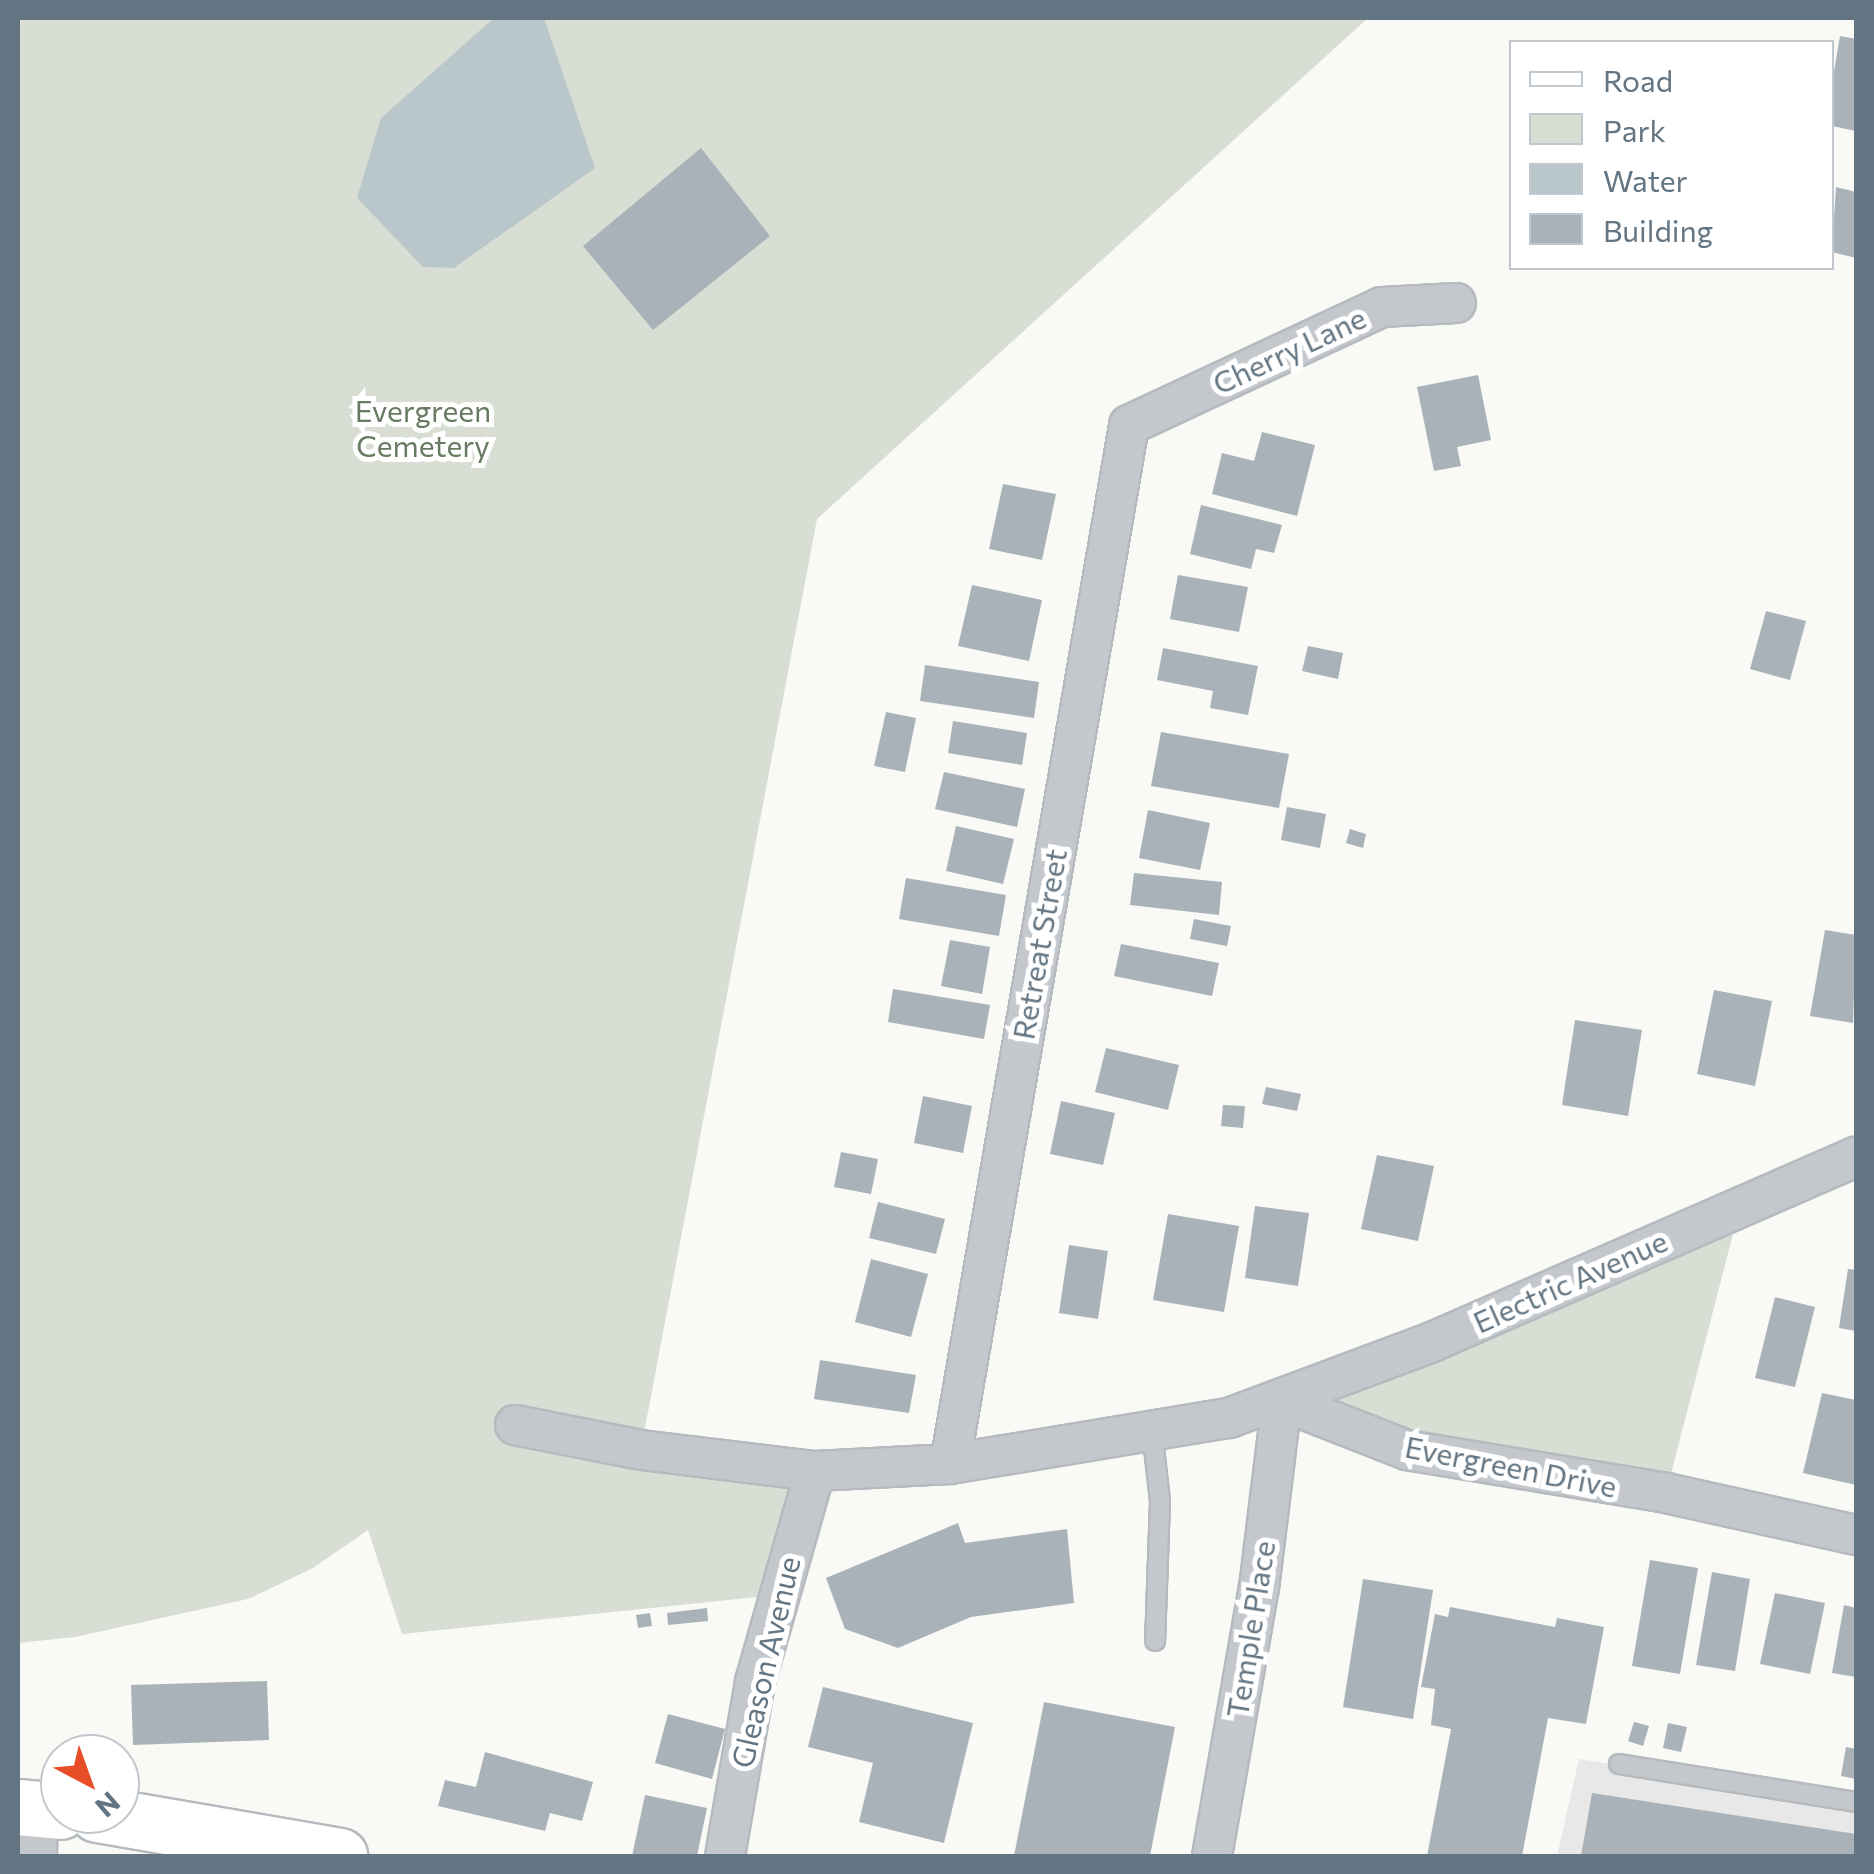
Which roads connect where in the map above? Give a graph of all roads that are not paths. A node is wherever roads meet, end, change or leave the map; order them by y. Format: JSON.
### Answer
{"nodes":[{"id":1,"x":1456,"y":303,"type":"dead end"},
{"id":2,"x":1129,"y":425,"type":"joint"},
{"id":3,"x":1856,"y":1158,"type":"edge"},
{"id":4,"x":1282,"y":1401,"type":"junction"},
{"id":5,"x":514,"y":1426,"type":"dead end"},
{"id":6,"x":1152,"y":1430,"type":"junction"},
{"id":7,"x":950,"y":1464,"type":"junction"},
{"id":8,"x":814,"y":1470,"type":"junction"},
{"id":9,"x":1856,"y":1535,"type":"edge"},
{"id":10,"x":1155,"y":1641,"type":"dead end"},
{"id":11,"x":1619,"y":1764,"type":"dead end"},
{"id":12,"x":1856,"y":1802,"type":"edge"},
{"id":13,"x":140,"y":1821,"type":"edge"},
{"id":14,"x":339,"y":1856,"type":"edge"},
{"id":15,"x":725,"y":1856,"type":"edge"},
{"id":16,"x":1212,"y":1856,"type":"edge"}],
"edges":[{"from":1,"to":2,"type":"street","name":"Cherry Lane"},
{"from":2,"to":7,"type":"street","name":"Retreat Street"},
{"from":3,"to":4,"type":"street","name":"Electric Avenue"},
{"from":4,"to":6,"type":"street"},
{"from":4,"to":9,"type":"street","name":"Evergreen Drive"},
{"from":4,"to":16,"type":"street","name":"Temple Place"},
{"from":5,"to":8,"type":"street"},
{"from":6,"to":7,"type":"street"},
{"from":6,"to":10,"type":"lane"},
{"from":7,"to":8,"type":"street"},
{"from":8,"to":15,"type":"street","name":"Gleason Avenue"},
{"from":11,"to":12,"type":"lane"},
{"from":13,"to":14,"type":"main road"}]}
